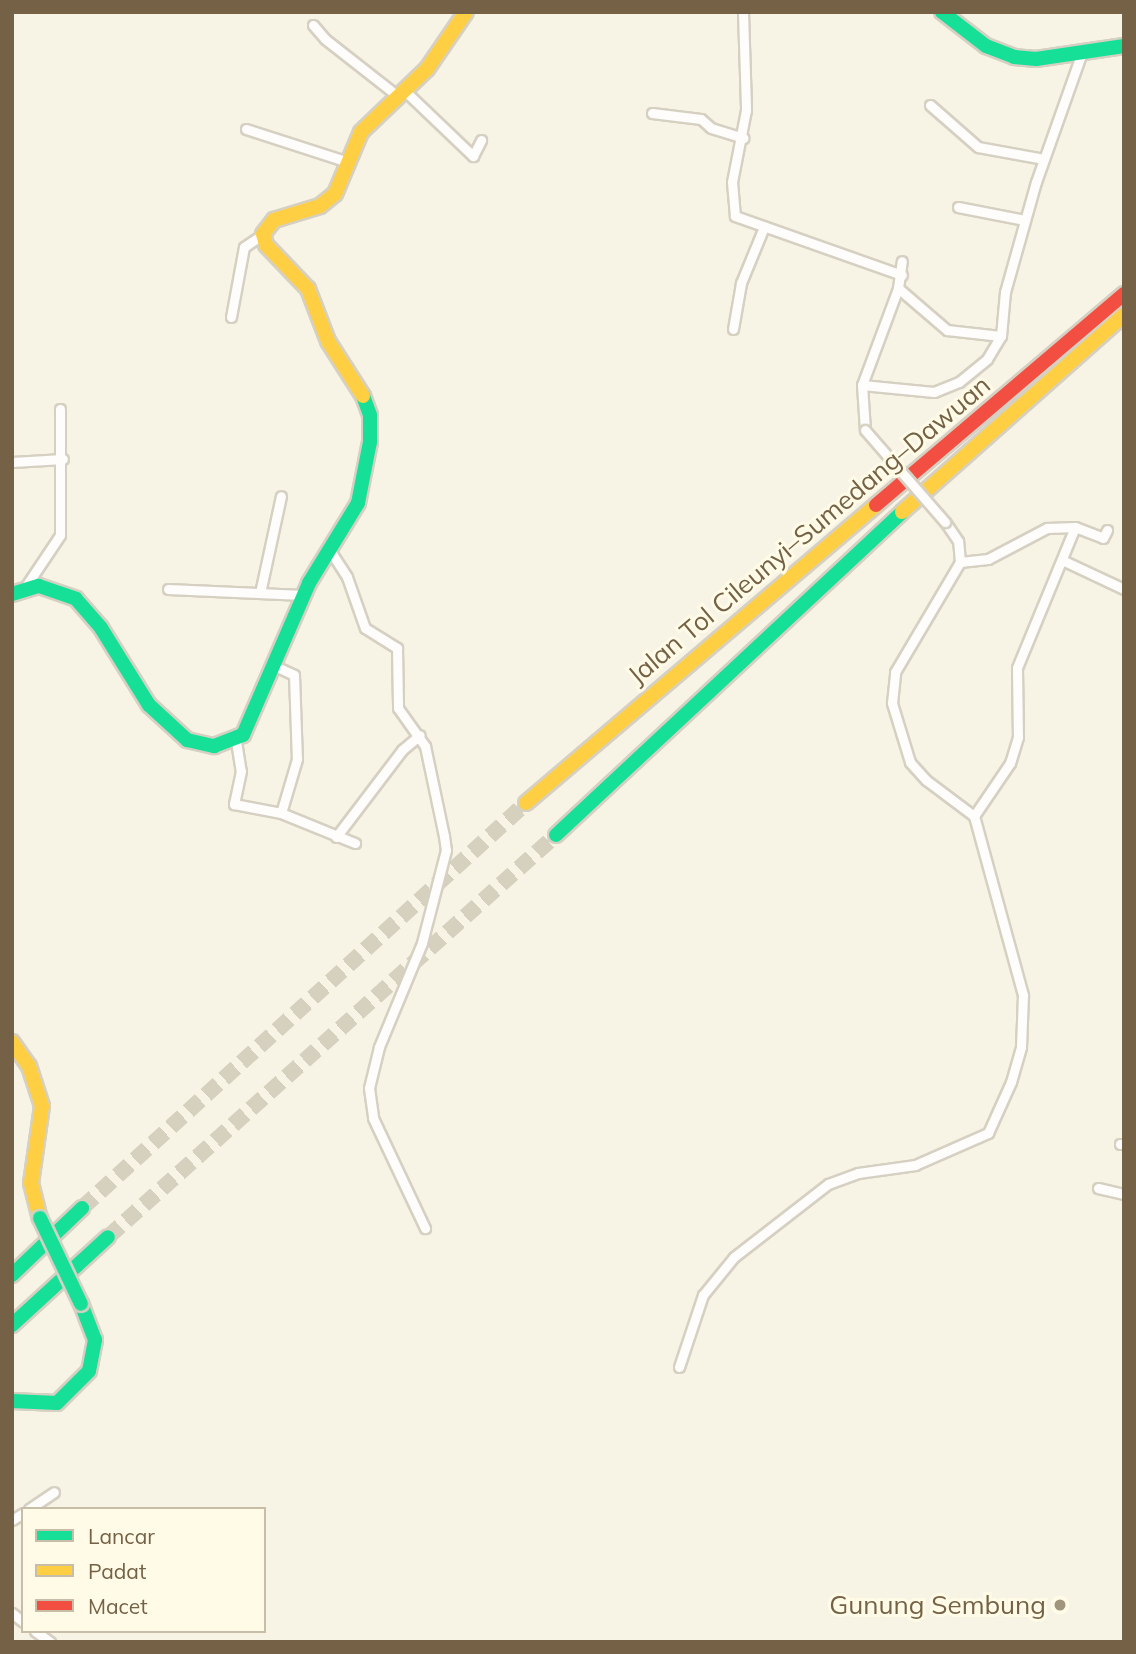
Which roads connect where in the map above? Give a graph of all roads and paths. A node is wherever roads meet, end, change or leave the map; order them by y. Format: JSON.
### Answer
{"nodes":[{"id":1,"x":466,"y":12,"type":"edge"},
{"id":2,"x":743,"y":12,"type":"edge"},
{"id":3,"x":942,"y":12,"type":"edge"},
{"id":4,"x":313,"y":24,"type":"dead end"},
{"id":5,"x":1124,"y":46,"type":"edge"},
{"id":6,"x":1082,"y":52,"type":"junction"},
{"id":7,"x":403,"y":94,"type":"junction"},
{"id":8,"x":930,"y":105,"type":"dead end"},
{"id":9,"x":652,"y":113,"type":"dead end"},
{"id":10,"x":246,"y":129,"type":"dead end"},
{"id":11,"x":744,"y":138,"type":"junction"},
{"id":12,"x":481,"y":140,"type":"dead end"},
{"id":13,"x":1044,"y":159,"type":"junction"},
{"id":14,"x":348,"y":162,"type":"junction"},
{"id":15,"x":958,"y":207,"type":"dead end"},
{"id":16,"x":1025,"y":220,"type":"junction"},
{"id":17,"x":764,"y":226,"type":"junction"},
{"id":18,"x":263,"y":234,"type":"junction"},
{"id":19,"x":902,"y":261,"type":"dead end"},
{"id":20,"x":902,"y":275,"type":"junction"},
{"id":21,"x":898,"y":288,"type":"junction"},
{"id":22,"x":1124,"y":294,"type":"edge"},
{"id":23,"x":1124,"y":315,"type":"edge"},
{"id":24,"x":231,"y":317,"type":"dead end"},
{"id":25,"x":733,"y":329,"type":"dead end"},
{"id":26,"x":1001,"y":336,"type":"junction"},
{"id":27,"x":862,"y":385,"type":"junction"},
{"id":28,"x":60,"y":409,"type":"dead end"},
{"id":29,"x":63,"y":459,"type":"junction"},
{"id":30,"x":12,"y":462,"type":"edge"},
{"id":31,"x":281,"y":496,"type":"dead end"},
{"id":32,"x":1075,"y":527,"type":"junction"},
{"id":33,"x":1107,"y":530,"type":"dead end"},
{"id":34,"x":329,"y":549,"type":"junction"},
{"id":35,"x":1062,"y":560,"type":"junction"},
{"id":36,"x":960,"y":562,"type":"junction"},
{"id":37,"x":168,"y":589,"type":"dead end"},
{"id":38,"x":1124,"y":589,"type":"edge"},
{"id":39,"x":18,"y":592,"type":"edge"},
{"id":40,"x":260,"y":593,"type":"junction"},
{"id":41,"x":303,"y":595,"type":"junction"},
{"id":42,"x":275,"y":666,"type":"junction"},
{"id":43,"x":420,"y":735,"type":"junction"},
{"id":44,"x":236,"y":741,"type":"junction"},
{"id":45,"x":526,"y":803,"type":"tunnel mouth"},
{"id":46,"x":281,"y":813,"type":"junction"},
{"id":47,"x":974,"y":816,"type":"junction"},
{"id":48,"x":556,"y":835,"type":"tunnel mouth"},
{"id":49,"x":336,"y":837,"type":"junction"},
{"id":50,"x":355,"y":843,"type":"dead end"},
{"id":51,"x":12,"y":1042,"type":"edge"},
{"id":52,"x":1098,"y":1188,"type":"dead end"},
{"id":53,"x":1124,"y":1194,"type":"edge"},
{"id":54,"x":82,"y":1208,"type":"tunnel mouth"},
{"id":55,"x":425,"y":1228,"type":"dead end"},
{"id":56,"x":108,"y":1237,"type":"tunnel mouth"},
{"id":57,"x":12,"y":1275,"type":"edge"},
{"id":58,"x":12,"y":1325,"type":"edge"},
{"id":59,"x":679,"y":1367,"type":"dead end"},
{"id":60,"x":12,"y":1401,"type":"edge"},
{"id":61,"x":54,"y":1492,"type":"dead end"},
{"id":62,"x":32,"y":1507,"type":"edge"}],
"edges":[{"from":1,"to":7,"type":"main road"},
{"from":2,"to":11,"type":"street"},
{"from":3,"to":6,"type":"main road"},
{"from":4,"to":7,"type":"street"},
{"from":5,"to":6,"type":"main road"},
{"from":6,"to":13,"type":"street"},
{"from":7,"to":12,"type":"street"},
{"from":7,"to":14,"type":"main road"},
{"from":8,"to":13,"type":"street"},
{"from":9,"to":11,"type":"street"},
{"from":10,"to":14,"type":"street"},
{"from":11,"to":17,"type":"street"},
{"from":13,"to":16,"type":"street"},
{"from":14,"to":18,"type":"main road"},
{"from":15,"to":16,"type":"street"},
{"from":16,"to":26,"type":"street"},
{"from":17,"to":20,"type":"street"},
{"from":17,"to":25,"type":"street"},
{"from":18,"to":24,"type":"street"},
{"from":18,"to":34,"type":"main road"},
{"from":19,"to":20,"type":"street"},
{"from":20,"to":21,"type":"street"},
{"from":21,"to":26,"type":"street"},
{"from":21,"to":27,"type":"street"},
{"from":22,"to":45,"type":"main road","name":"Jalan Tol Cileunyi–Sumedang–Dawuan"},
{"from":23,"to":48,"type":"main road","name":"Jalan Tol Cileunyi–Sumedang–Dawuan"},
{"from":26,"to":27,"type":"street"},
{"from":27,"to":36,"type":"street","bridge":true},
{"from":28,"to":29,"type":"street"},
{"from":29,"to":30,"type":"street"},
{"from":29,"to":39,"type":"street"},
{"from":31,"to":40,"type":"street"},
{"from":32,"to":33,"type":"street"},
{"from":32,"to":35,"type":"street"},
{"from":32,"to":36,"type":"street"},
{"from":34,"to":41,"type":"main road"},
{"from":34,"to":43,"type":"street"},
{"from":35,"to":38,"type":"street"},
{"from":35,"to":47,"type":"street"},
{"from":36,"to":47,"type":"street"},
{"from":37,"to":40,"type":"street"},
{"from":39,"to":44,"type":"main road"},
{"from":40,"to":41,"type":"street"},
{"from":41,"to":42,"type":"main road"},
{"from":42,"to":44,"type":"main road"},
{"from":42,"to":46,"type":"street"},
{"from":43,"to":49,"type":"street"},
{"from":43,"to":55,"type":"street"},
{"from":44,"to":46,"type":"street"},
{"from":46,"to":49,"type":"street"},
{"from":47,"to":59,"type":"street"},
{"from":49,"to":50,"type":"street"},
{"from":51,"to":60,"type":"main road","bridge":true},
{"from":52,"to":53,"type":"street"},
{"from":54,"to":57,"type":"main road"},
{"from":56,"to":58,"type":"main road"},
{"from":61,"to":62,"type":"street"}]}
